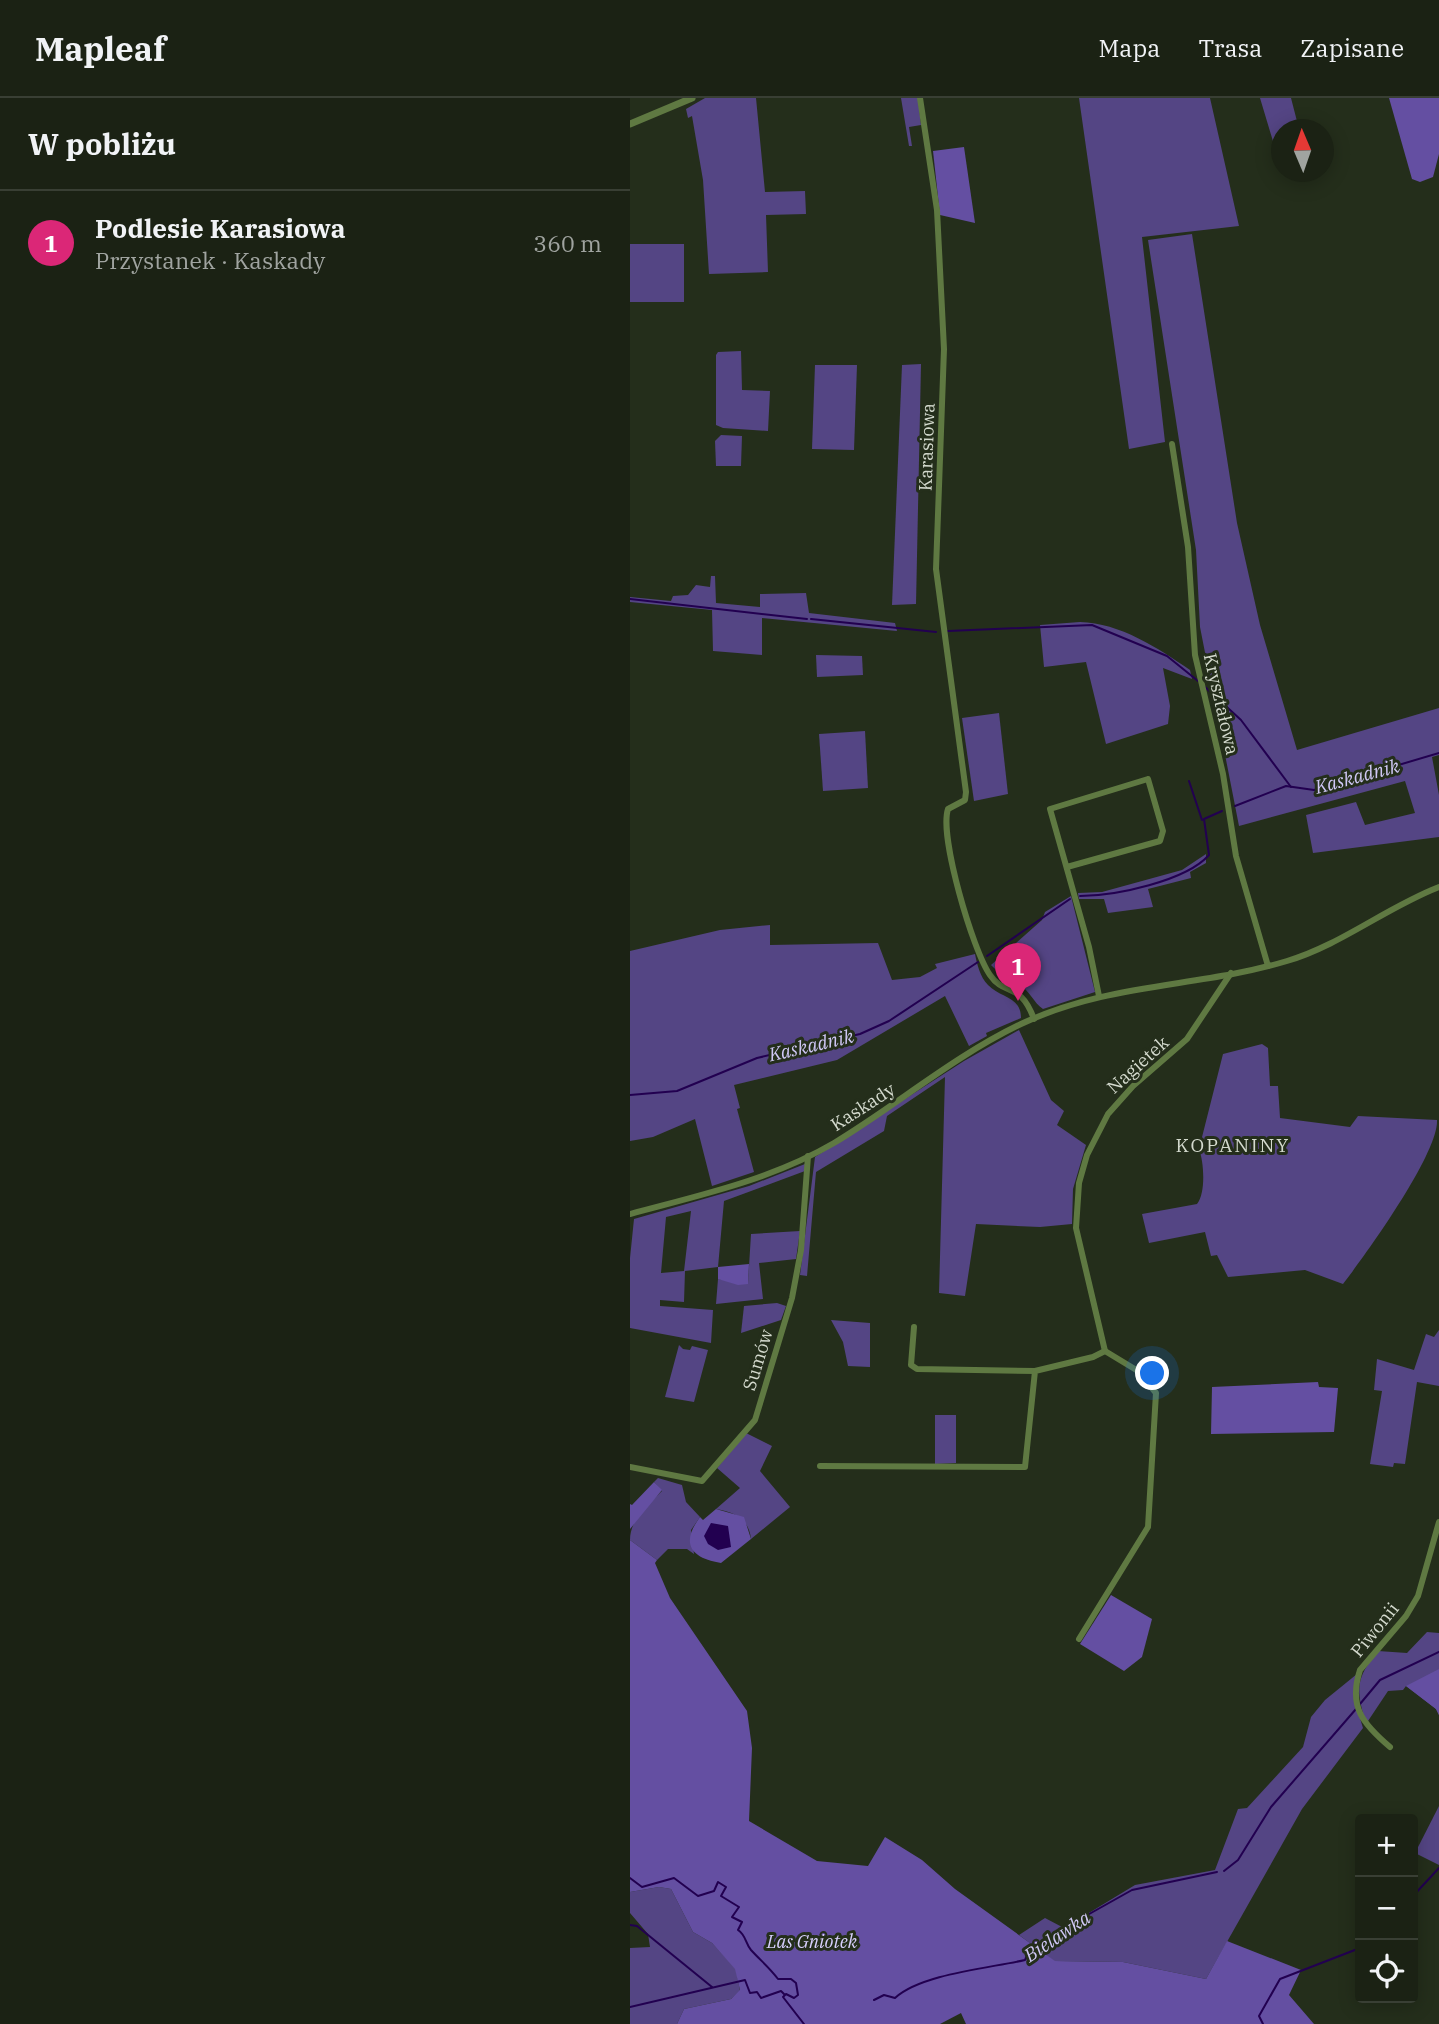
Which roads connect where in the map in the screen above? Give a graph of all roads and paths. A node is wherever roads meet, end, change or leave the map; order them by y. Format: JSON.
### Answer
{"nodes":[{"id":1,"x":692,"y":98,"type":"edge"},
{"id":2,"x":920,"y":98,"type":"edge"},
{"id":3,"x":630,"y":124,"type":"edge"},
{"id":4,"x":1172,"y":444,"type":"dead end"},
{"id":5,"x":1066,"y":867,"type":"junction"},
{"id":6,"x":1439,"y":887,"type":"edge"},
{"id":7,"x":1268,"y":966,"type":"junction"},
{"id":8,"x":1232,"y":973,"type":"junction"},
{"id":9,"x":1098,"y":996,"type":"junction"},
{"id":10,"x":1034,"y":1019,"type":"junction"},
{"id":11,"x":808,"y":1156,"type":"junction"},
{"id":12,"x":630,"y":1214,"type":"edge"},
{"id":13,"x":914,"y":1327,"type":"dead end"},
{"id":14,"x":1105,"y":1350,"type":"junction"},
{"id":15,"x":1035,"y":1371,"type":"junction"},
{"id":16,"x":820,"y":1466,"type":"dead end"},
{"id":17,"x":630,"y":1467,"type":"edge"},
{"id":18,"x":1439,"y":1522,"type":"edge"},
{"id":19,"x":1079,"y":1639,"type":"dead end"},
{"id":20,"x":1390,"y":1747,"type":"dead end"}],
"edges":[{"from":1,"to":3,"type":"street"},
{"from":2,"to":10,"type":"street","name":"Karasiowa"},
{"from":4,"to":7,"type":"street","name":"Kryształowa"},
{"from":5,"to":5,"type":"street"},
{"from":5,"to":9,"type":"street"},
{"from":6,"to":7,"type":"street","name":"Kaskady"},
{"from":7,"to":8,"type":"street","name":"Kaskady"},
{"from":8,"to":9,"type":"street","name":"Kaskady"},
{"from":8,"to":14,"type":"street","name":"Nagietek"},
{"from":9,"to":10,"type":"street","name":"Kaskady"},
{"from":10,"to":11,"type":"street","name":"Kaskady"},
{"from":11,"to":12,"type":"street","name":"Kaskady"},
{"from":11,"to":17,"type":"street","name":"Sumów"},
{"from":13,"to":15,"type":"street"},
{"from":14,"to":15,"type":"street"},
{"from":14,"to":19,"type":"street"},
{"from":15,"to":16,"type":"street"},
{"from":18,"to":20,"type":"street","name":"Piwonii"}]}
